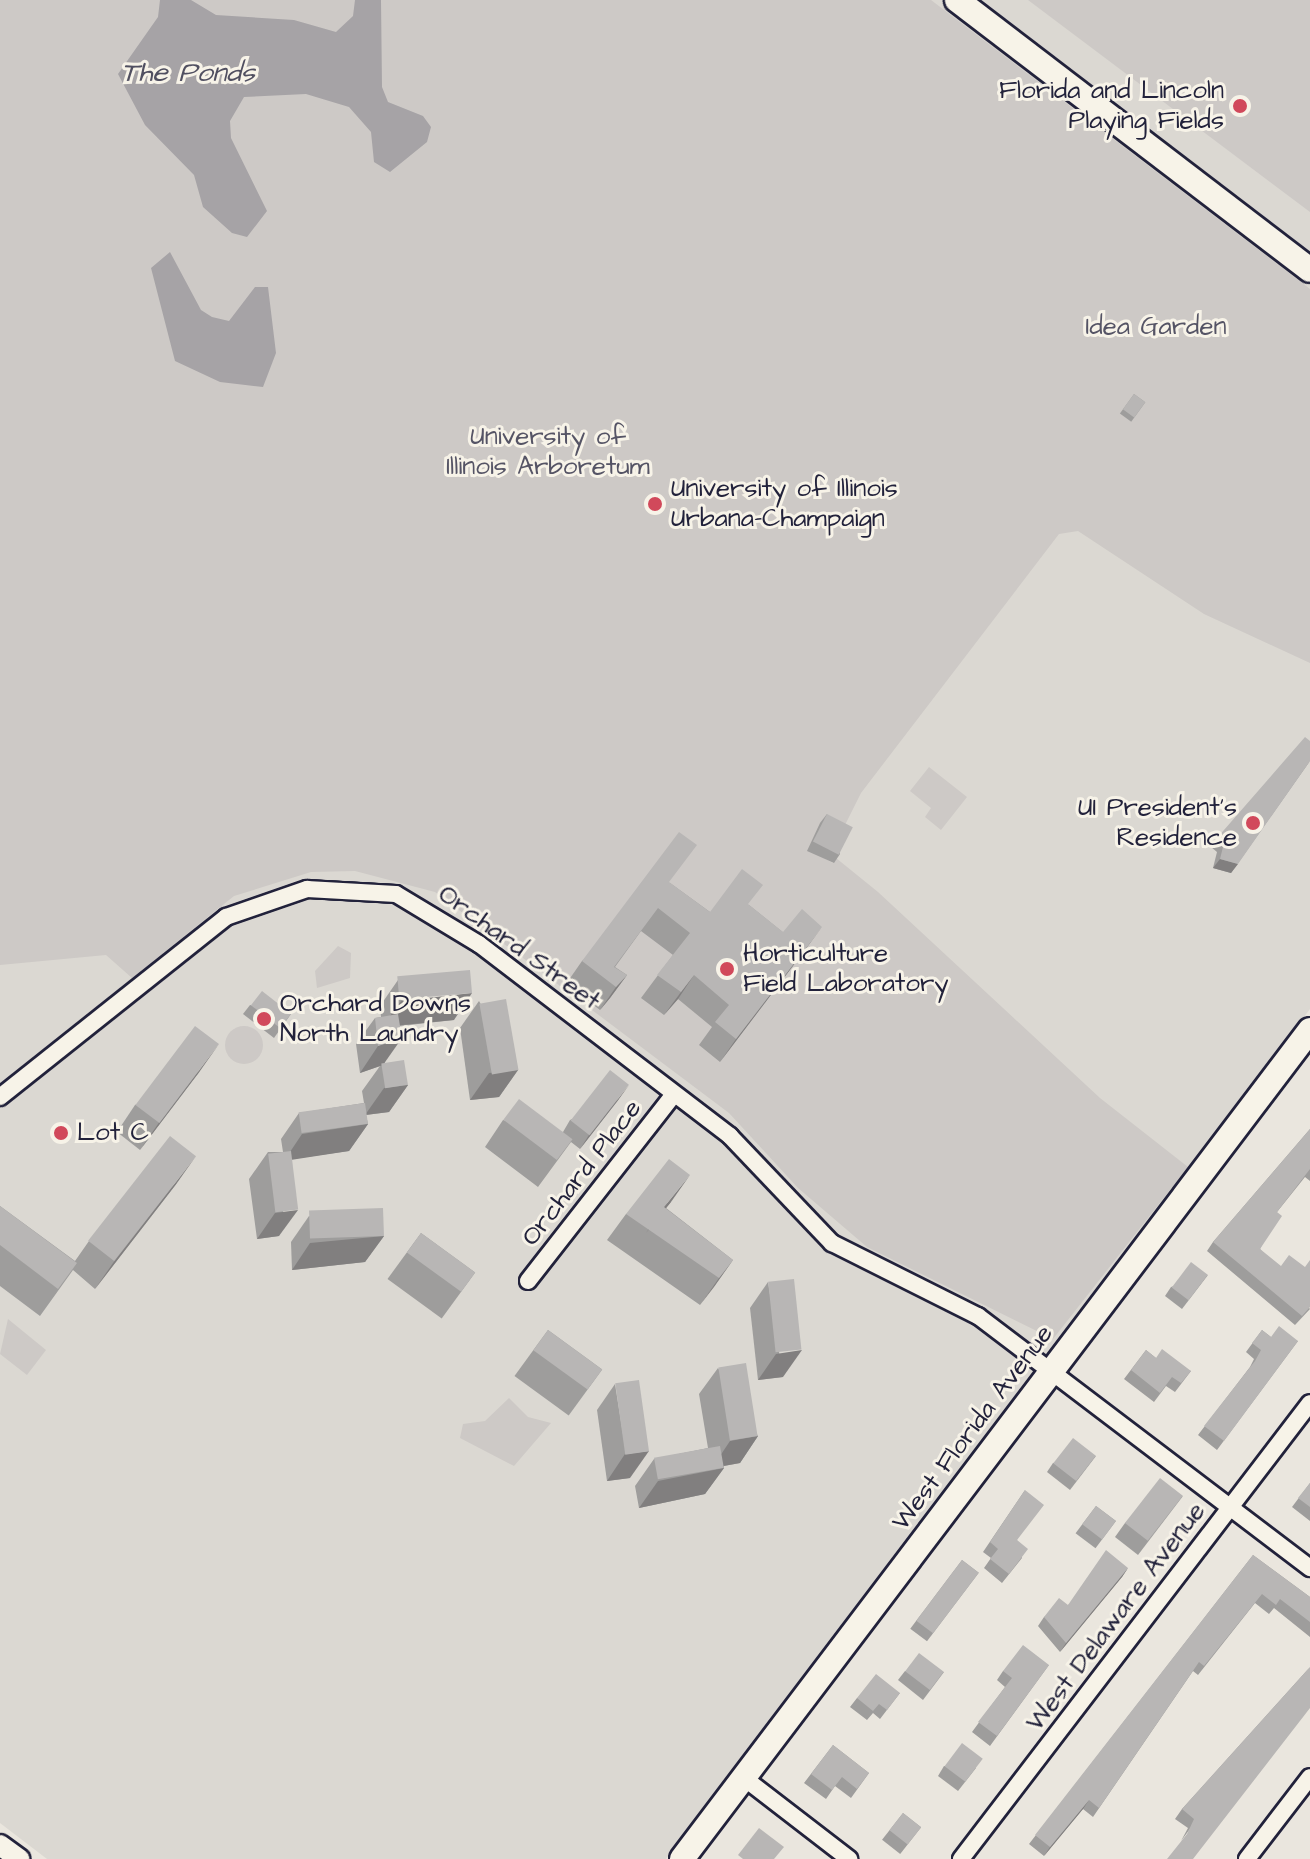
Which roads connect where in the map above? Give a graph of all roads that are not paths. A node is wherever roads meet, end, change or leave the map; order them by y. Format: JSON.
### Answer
{"nodes":[{"id":1,"x":957,"y":0,"type":"edge"},
{"id":2,"x":1310,"y":270,"type":"edge"},
{"id":3,"x":1310,"y":1030,"type":"edge"},
{"id":4,"x":674,"y":1094,"type":"junction"},
{"id":5,"x":0,"y":1097,"type":"edge"},
{"id":6,"x":528,"y":1281,"type":"dead end"},
{"id":7,"x":1051,"y":1371,"type":"junction"},
{"id":8,"x":1310,"y":1403,"type":"edge"},
{"id":9,"x":1230,"y":1508,"type":"junction"},
{"id":10,"x":1310,"y":1568,"type":"edge"},
{"id":11,"x":1310,"y":1777,"type":"edge"},
{"id":12,"x":744,"y":1778,"type":"junction"},
{"id":13,"x":682,"y":1859,"type":"edge"},
{"id":14,"x":849,"y":1859,"type":"edge"},
{"id":15,"x":961,"y":1859,"type":"edge"},
{"id":16,"x":1247,"y":1859,"type":"edge"}],
"edges":[{"from":1,"to":2,"type":"main road"},
{"from":3,"to":7,"type":"main road","name":"West Florida Avenue"},
{"from":4,"to":5,"type":"street","name":"Orchard Street"},
{"from":4,"to":6,"type":"street","name":"Orchard Place"},
{"from":4,"to":7,"type":"street","name":"Orchard Street"},
{"from":7,"to":9,"type":"street","name":"Orchard Street"},
{"from":7,"to":12,"type":"main road","name":"West Florida Avenue"},
{"from":8,"to":9,"type":"street","name":"West Delaware Avenue"},
{"from":9,"to":10,"type":"street","name":"Orchard Street"},
{"from":9,"to":15,"type":"street","name":"West Delaware Avenue"},
{"from":11,"to":16,"type":"street"},
{"from":12,"to":13,"type":"main road","name":"West Florida Avenue"},
{"from":12,"to":14,"type":"street"}]}
